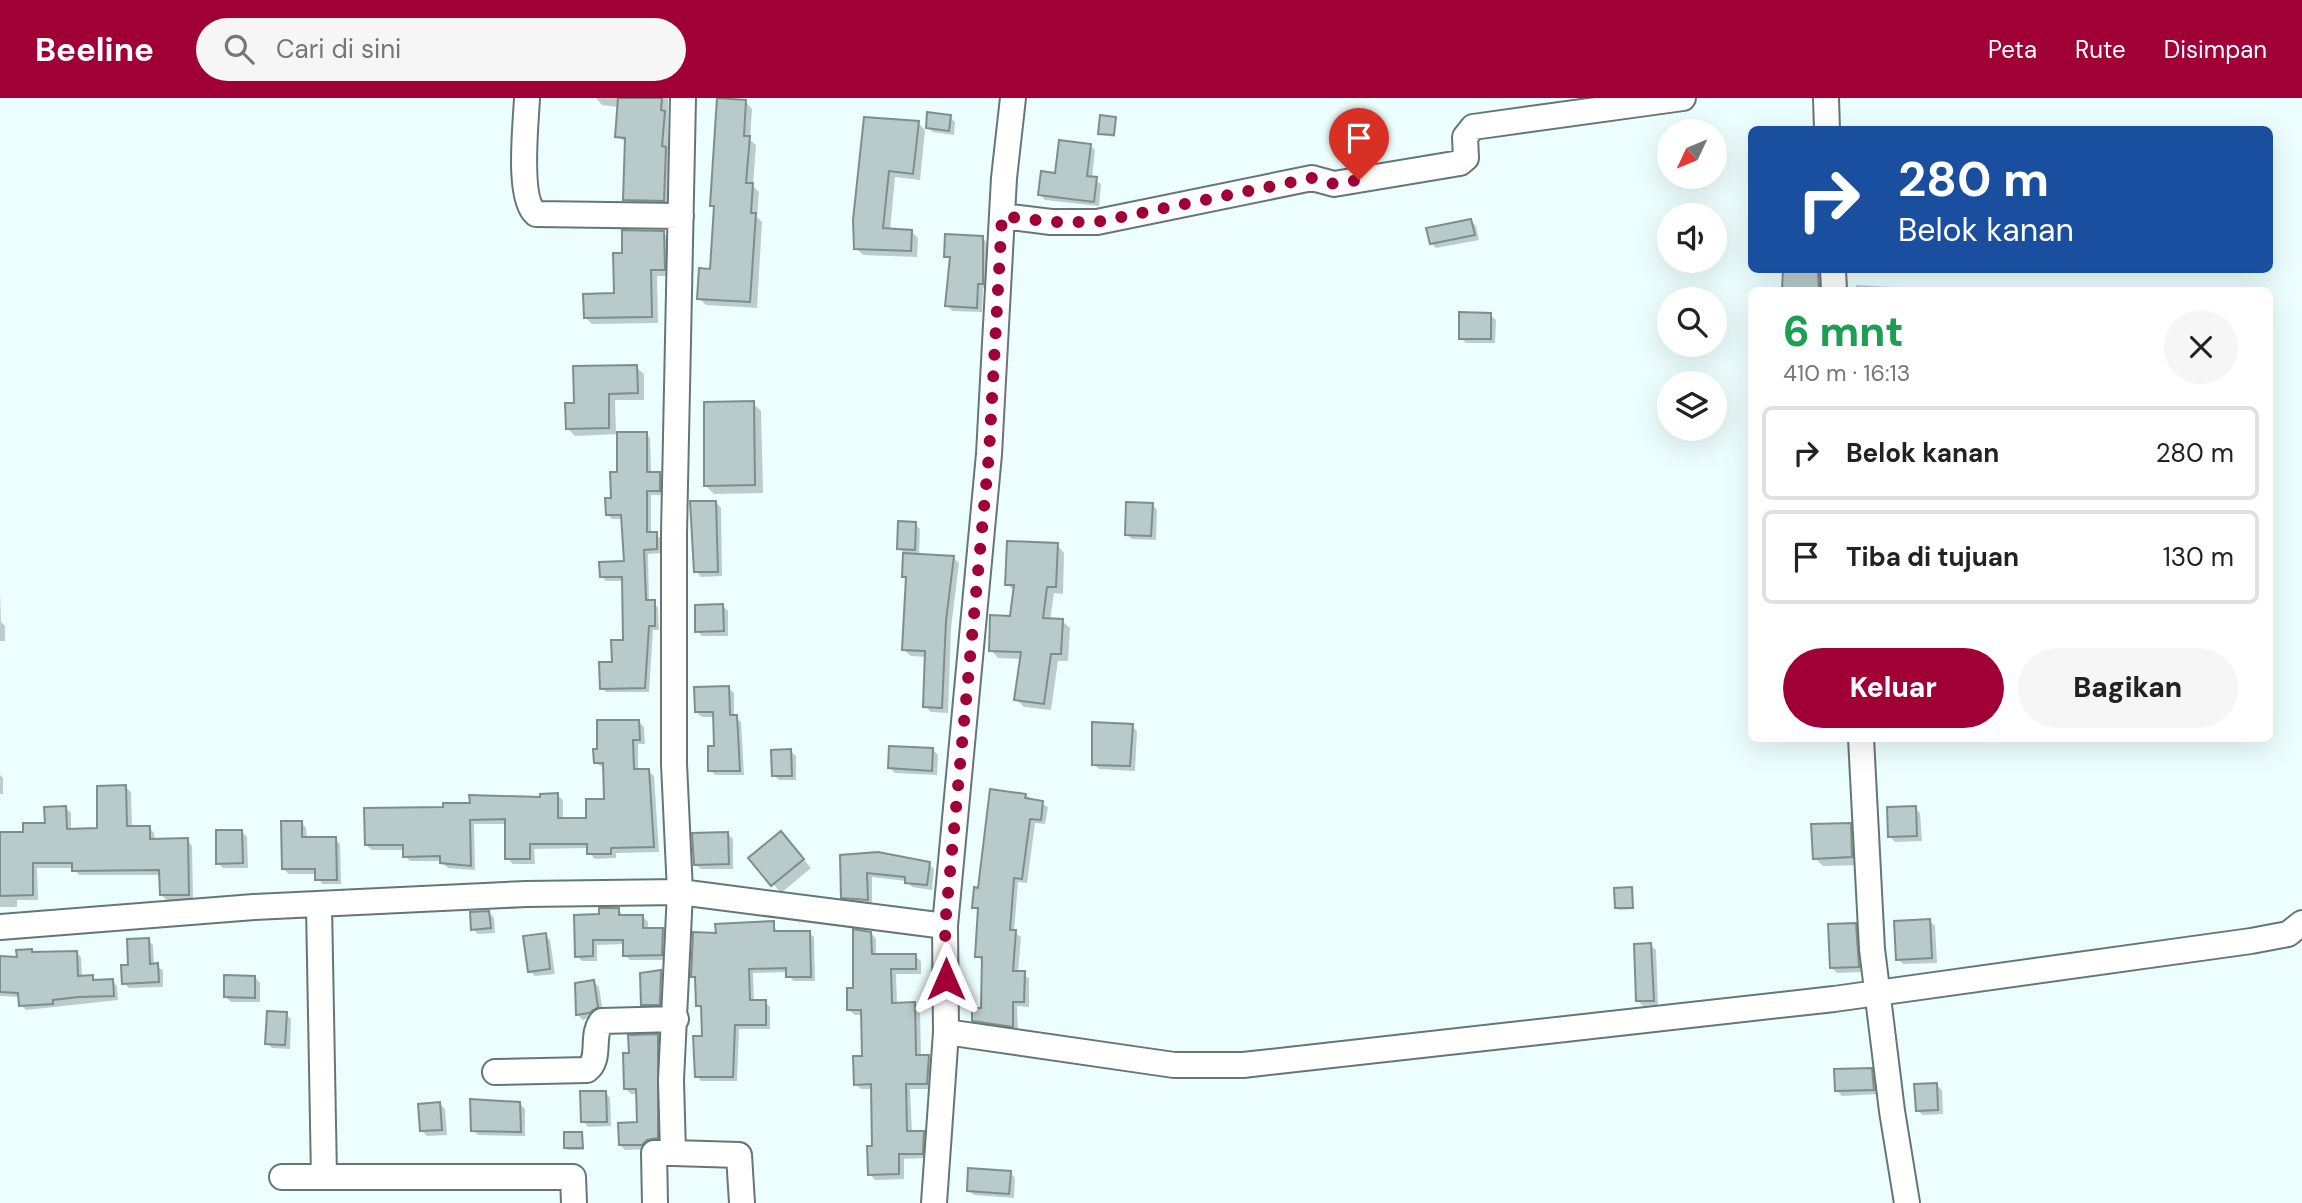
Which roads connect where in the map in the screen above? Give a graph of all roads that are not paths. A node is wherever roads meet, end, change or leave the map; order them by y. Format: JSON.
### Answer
{"nodes":[{"id":1,"x":527,"y":98,"type":"edge"},
{"id":2,"x":683,"y":98,"type":"edge"},
{"id":3,"x":1013,"y":98,"type":"edge"},
{"id":4,"x":1683,"y":98,"type":"edge"},
{"id":5,"x":1826,"y":98,"type":"edge"},
{"id":6,"x":1827,"y":126,"type":"edge"},
{"id":7,"x":681,"y":216,"type":"junction"},
{"id":8,"x":1002,"y":216,"type":"junction"},
{"id":9,"x":1861,"y":742,"type":"edge"},
{"id":10,"x":680,"y":891,"type":"junction"},
{"id":11,"x":319,"y":905,"type":"junction"},
{"id":12,"x":2302,"y":923,"type":"edge"},
{"id":13,"x":945,"y":926,"type":"junction"},
{"id":14,"x":0,"y":927,"type":"edge"},
{"id":15,"x":1877,"y":993,"type":"junction"},
{"id":16,"x":676,"y":1019,"type":"junction"},
{"id":17,"x":946,"y":1032,"type":"junction"},
{"id":18,"x":495,"y":1072,"type":"dead end"},
{"id":19,"x":673,"y":1153,"type":"junction"},
{"id":20,"x":282,"y":1177,"type":"dead end"},
{"id":21,"x":324,"y":1177,"type":"junction"},
{"id":22,"x":574,"y":1203,"type":"edge"},
{"id":23,"x":654,"y":1203,"type":"edge"},
{"id":24,"x":742,"y":1203,"type":"edge"},
{"id":25,"x":934,"y":1203,"type":"edge"},
{"id":26,"x":1907,"y":1203,"type":"edge"}],
"edges":[{"from":1,"to":7,"type":"street"},
{"from":2,"to":7,"type":"street"},
{"from":3,"to":8,"type":"street"},
{"from":4,"to":8,"type":"street"},
{"from":5,"to":6,"type":"street"},
{"from":7,"to":10,"type":"street"},
{"from":8,"to":13,"type":"street"},
{"from":9,"to":15,"type":"street"},
{"from":10,"to":11,"type":"street"},
{"from":10,"to":13,"type":"street"},
{"from":10,"to":16,"type":"street"},
{"from":11,"to":14,"type":"street"},
{"from":11,"to":21,"type":"street"},
{"from":12,"to":15,"type":"street"},
{"from":13,"to":17,"type":"street"},
{"from":15,"to":17,"type":"street"},
{"from":15,"to":26,"type":"street"},
{"from":16,"to":18,"type":"street"},
{"from":16,"to":19,"type":"street"},
{"from":17,"to":25,"type":"street"},
{"from":19,"to":23,"type":"street"},
{"from":19,"to":24,"type":"street"},
{"from":20,"to":21,"type":"street"},
{"from":21,"to":22,"type":"street"}]}
